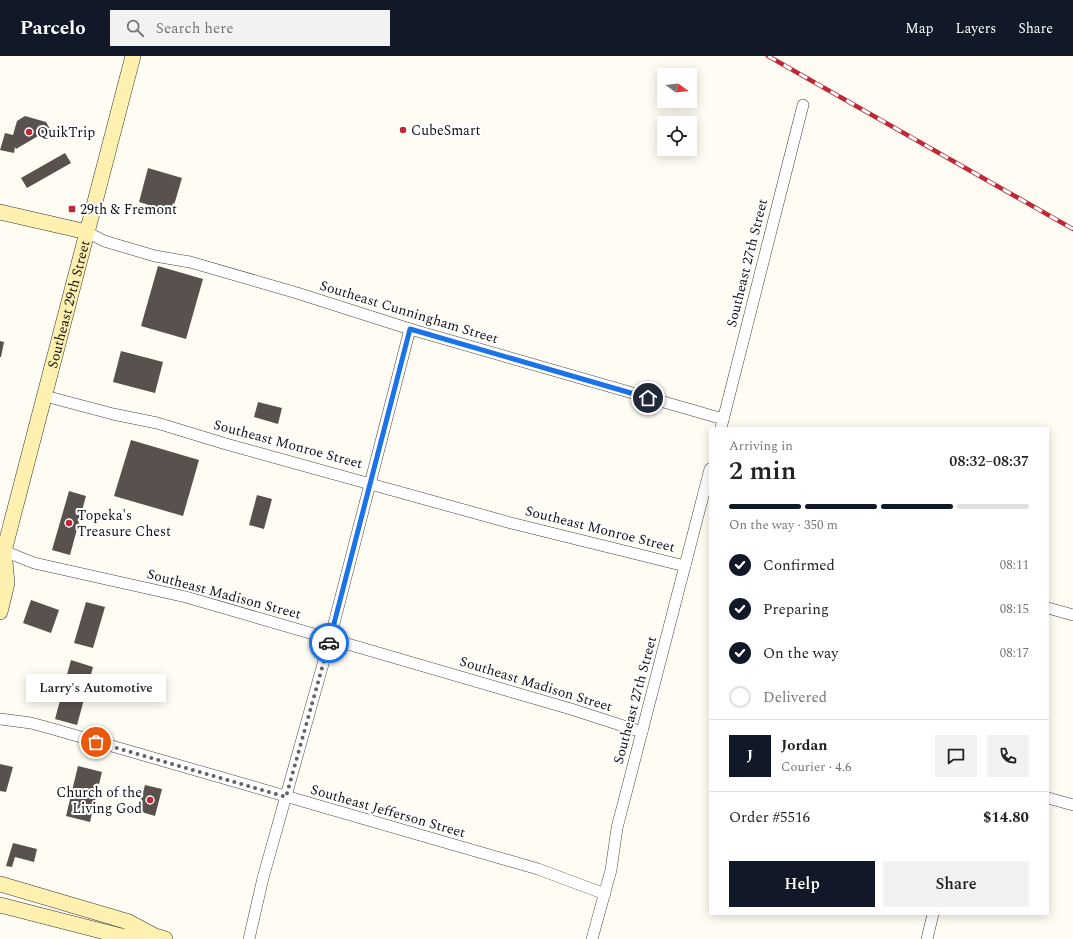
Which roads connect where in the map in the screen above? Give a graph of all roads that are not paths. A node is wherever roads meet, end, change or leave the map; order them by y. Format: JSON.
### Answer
{"nodes":[{"id":1,"x":133,"y":56,"type":"edge"},
{"id":2,"x":802,"y":105,"type":"dead end"},
{"id":3,"x":0,"y":212,"type":"edge"},
{"id":4,"x":87,"y":232,"type":"junction"},
{"id":5,"x":410,"y":329,"type":"junction"},
{"id":6,"x":45,"y":396,"type":"junction"},
{"id":7,"x":722,"y":424,"type":"edge"},
{"id":8,"x":709,"y":477,"type":"edge"},
{"id":9,"x":371,"y":483,"type":"junction"},
{"id":10,"x":705,"y":511,"type":"edge"},
{"id":11,"x":2,"y":555,"type":"edge"},
{"id":12,"x":685,"y":566,"type":"junction"},
{"id":13,"x":1049,"y":608,"type":"edge"},
{"id":14,"x":0,"y":612,"type":"edge"},
{"id":15,"x":1073,"y":615,"type":"edge"},
{"id":16,"x":330,"y":639,"type":"junction"},
{"id":17,"x":0,"y":719,"type":"edge"},
{"id":18,"x":642,"y":732,"type":"junction"},
{"id":19,"x":286,"y":797,"type":"junction"},
{"id":20,"x":1049,"y":798,"type":"edge"},
{"id":21,"x":1073,"y":805,"type":"edge"},
{"id":22,"x":0,"y":884,"type":"edge"},
{"id":23,"x":605,"y":894,"type":"junction"},
{"id":24,"x":0,"y":905,"type":"edge"},
{"id":25,"x":933,"y":915,"type":"edge"},
{"id":26,"x":160,"y":938,"type":"edge"},
{"id":27,"x":249,"y":939,"type":"edge"},
{"id":28,"x":592,"y":939,"type":"edge"},
{"id":29,"x":927,"y":939,"type":"edge"}],
"edges":[{"from":1,"to":4,"type":"main road","name":"Southeast 29th Street"},
{"from":2,"to":7,"type":"street","name":"Southeast 27th Street"},
{"from":3,"to":4,"type":"main road"},
{"from":4,"to":5,"type":"street","name":"Southeast Cunningham Street"},
{"from":4,"to":6,"type":"main road","name":"Southeast 29th Street"},
{"from":5,"to":7,"type":"street","name":"Southeast Cunningham Street"},
{"from":5,"to":9,"type":"street"},
{"from":6,"to":9,"type":"street","name":"Southeast Monroe Street"},
{"from":6,"to":11,"type":"main road","name":"Southeast 29th Street"},
{"from":8,"to":10,"type":"street","name":"Southeast 27th Street"},
{"from":9,"to":12,"type":"street","name":"Southeast Monroe Street"},
{"from":9,"to":16,"type":"street"},
{"from":10,"to":12,"type":"street","name":"Southeast 27th Street"},
{"from":11,"to":14,"type":"main road","name":"Southeast 29th Street"},
{"from":11,"to":16,"type":"street","name":"Southeast Madison Street"},
{"from":12,"to":18,"type":"street","name":"Southeast 27th Street"},
{"from":13,"to":15,"type":"street"},
{"from":16,"to":18,"type":"street","name":"Southeast Madison Street"},
{"from":16,"to":19,"type":"street"},
{"from":17,"to":19,"type":"street","name":"Southeast Jefferson Street"},
{"from":18,"to":23,"type":"street","name":"Southeast 27th Street"},
{"from":19,"to":23,"type":"street","name":"Southeast Jefferson Street"},
{"from":19,"to":27,"type":"street"},
{"from":20,"to":21,"type":"street"},
{"from":22,"to":26,"type":"main road"},
{"from":23,"to":28,"type":"street","name":"Southeast 27th Street"},
{"from":24,"to":26,"type":"main road"},
{"from":25,"to":29,"type":"street"}]}
